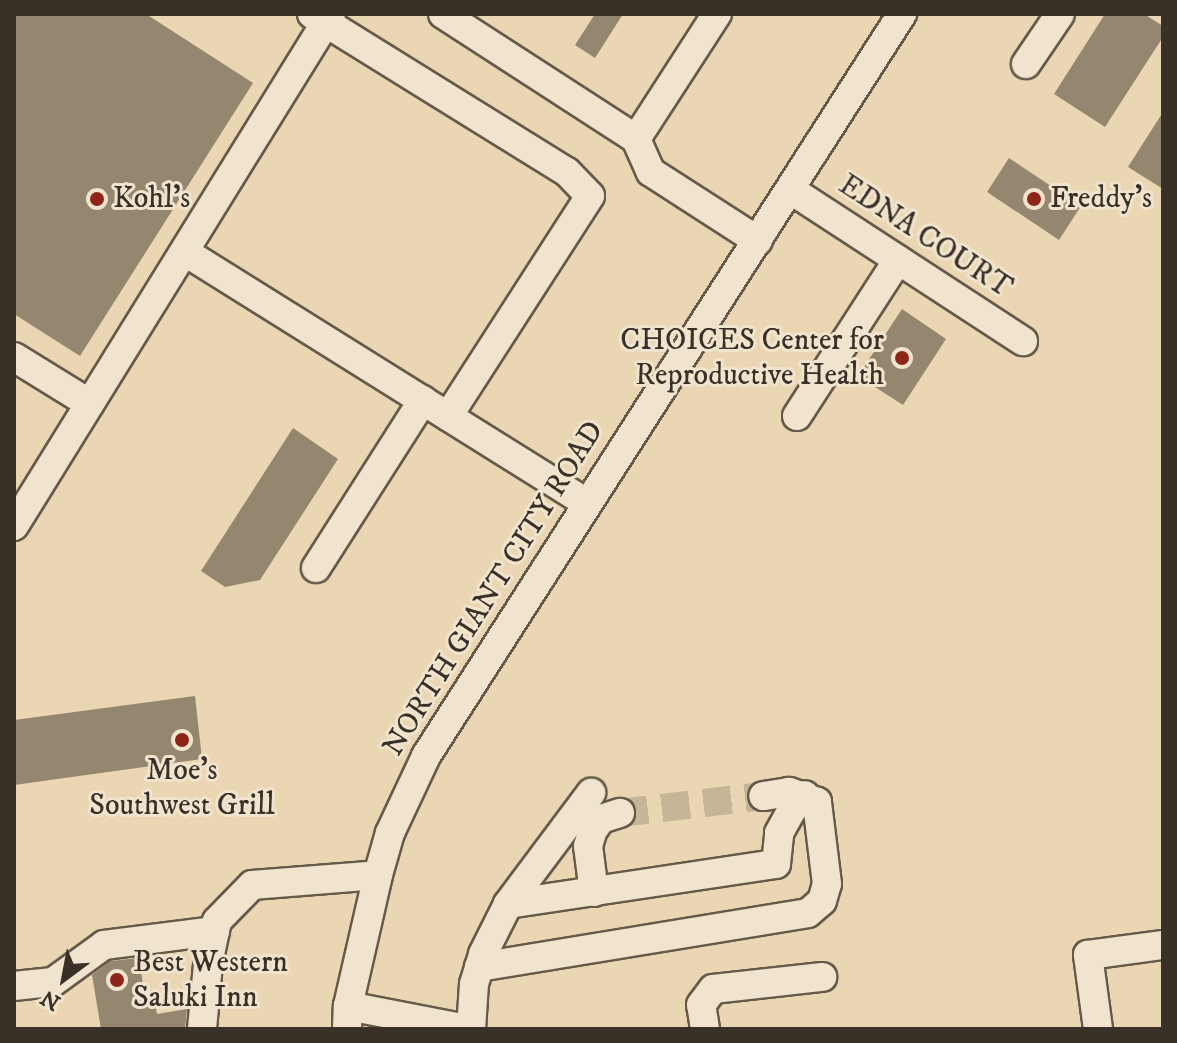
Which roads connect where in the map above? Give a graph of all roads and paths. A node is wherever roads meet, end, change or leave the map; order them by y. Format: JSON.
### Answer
{"nodes":[{"id":1,"x":443,"y":14,"type":"edge"},
{"id":2,"x":717,"y":14,"type":"edge"},
{"id":3,"x":902,"y":14,"type":"edge"},
{"id":4,"x":1060,"y":14,"type":"edge"},
{"id":5,"x":323,"y":17,"type":"edge"},
{"id":6,"x":1026,"y":64,"type":"dead end"},
{"id":7,"x":636,"y":139,"type":"junction"},
{"id":8,"x":791,"y":190,"type":"junction"},
{"id":9,"x":758,"y":241,"type":"junction"},
{"id":10,"x":185,"y":252,"type":"junction"},
{"id":11,"x":898,"y":260,"type":"junction"},
{"id":12,"x":1023,"y":341,"type":"dead end"},
{"id":13,"x":14,"y":357,"type":"edge"},
{"id":14,"x":423,"y":400,"type":"junction"},
{"id":15,"x":90,"y":404,"type":"junction"},
{"id":16,"x":448,"y":416,"type":"junction"},
{"id":17,"x":797,"y":416,"type":"dead end"},
{"id":18,"x":586,"y":503,"type":"junction"},
{"id":19,"x":14,"y":526,"type":"edge"},
{"id":20,"x":316,"y":568,"type":"dead end"},
{"id":21,"x":591,"y":793,"type":"dead end"},
{"id":22,"x":805,"y":795,"type":"junction"},
{"id":23,"x":763,"y":796,"type":"tunnel mouth"},
{"id":24,"x":620,"y":813,"type":"tunnel mouth"},
{"id":25,"x":378,"y":875,"type":"junction"},
{"id":26,"x":594,"y":892,"type":"junction"},
{"id":27,"x":508,"y":904,"type":"junction"},
{"id":28,"x":215,"y":931,"type":"junction"},
{"id":29,"x":1163,"y":945,"type":"edge"},
{"id":30,"x":479,"y":967,"type":"junction"},
{"id":31,"x":822,"y":977,"type":"dead end"},
{"id":32,"x":14,"y":986,"type":"edge"},
{"id":33,"x":347,"y":1017,"type":"edge"},
{"id":34,"x":202,"y":1029,"type":"edge"},
{"id":35,"x":469,"y":1029,"type":"edge"},
{"id":36,"x":705,"y":1029,"type":"edge"},
{"id":37,"x":1098,"y":1029,"type":"edge"}],
"edges":[{"from":1,"to":7,"type":"street"},
{"from":2,"to":7,"type":"street"},
{"from":3,"to":8,"type":"street","name":"NORTH GIANT CITY ROAD"},
{"from":4,"to":6,"type":"street"},
{"from":5,"to":10,"type":"street"},
{"from":5,"to":16,"type":"street"},
{"from":7,"to":9,"type":"street"},
{"from":8,"to":9,"type":"street","name":"NORTH GIANT CITY ROAD"},
{"from":8,"to":11,"type":"street","name":"EDNA COURT"},
{"from":9,"to":18,"type":"street","name":"NORTH GIANT CITY ROAD"},
{"from":10,"to":14,"type":"street"},
{"from":10,"to":15,"type":"street"},
{"from":11,"to":12,"type":"street","name":"EDNA COURT"},
{"from":11,"to":17,"type":"street"},
{"from":13,"to":15,"type":"street"},
{"from":14,"to":16,"type":"street"},
{"from":14,"to":20,"type":"street"},
{"from":15,"to":19,"type":"street"},
{"from":16,"to":18,"type":"street"},
{"from":18,"to":25,"type":"street","name":"NORTH GIANT CITY ROAD"},
{"from":21,"to":27,"type":"street"},
{"from":22,"to":23,"type":"street"},
{"from":22,"to":26,"type":"street"},
{"from":22,"to":30,"type":"street"},
{"from":24,"to":26,"type":"street"},
{"from":25,"to":28,"type":"street"},
{"from":25,"to":33,"type":"street","name":"NORTH GIANT CITY ROAD"},
{"from":26,"to":27,"type":"street"},
{"from":27,"to":30,"type":"street"},
{"from":28,"to":32,"type":"street"},
{"from":28,"to":34,"type":"street"},
{"from":29,"to":37,"type":"street"},
{"from":30,"to":35,"type":"street"},
{"from":31,"to":36,"type":"street"},
{"from":33,"to":35,"type":"street"}]}
